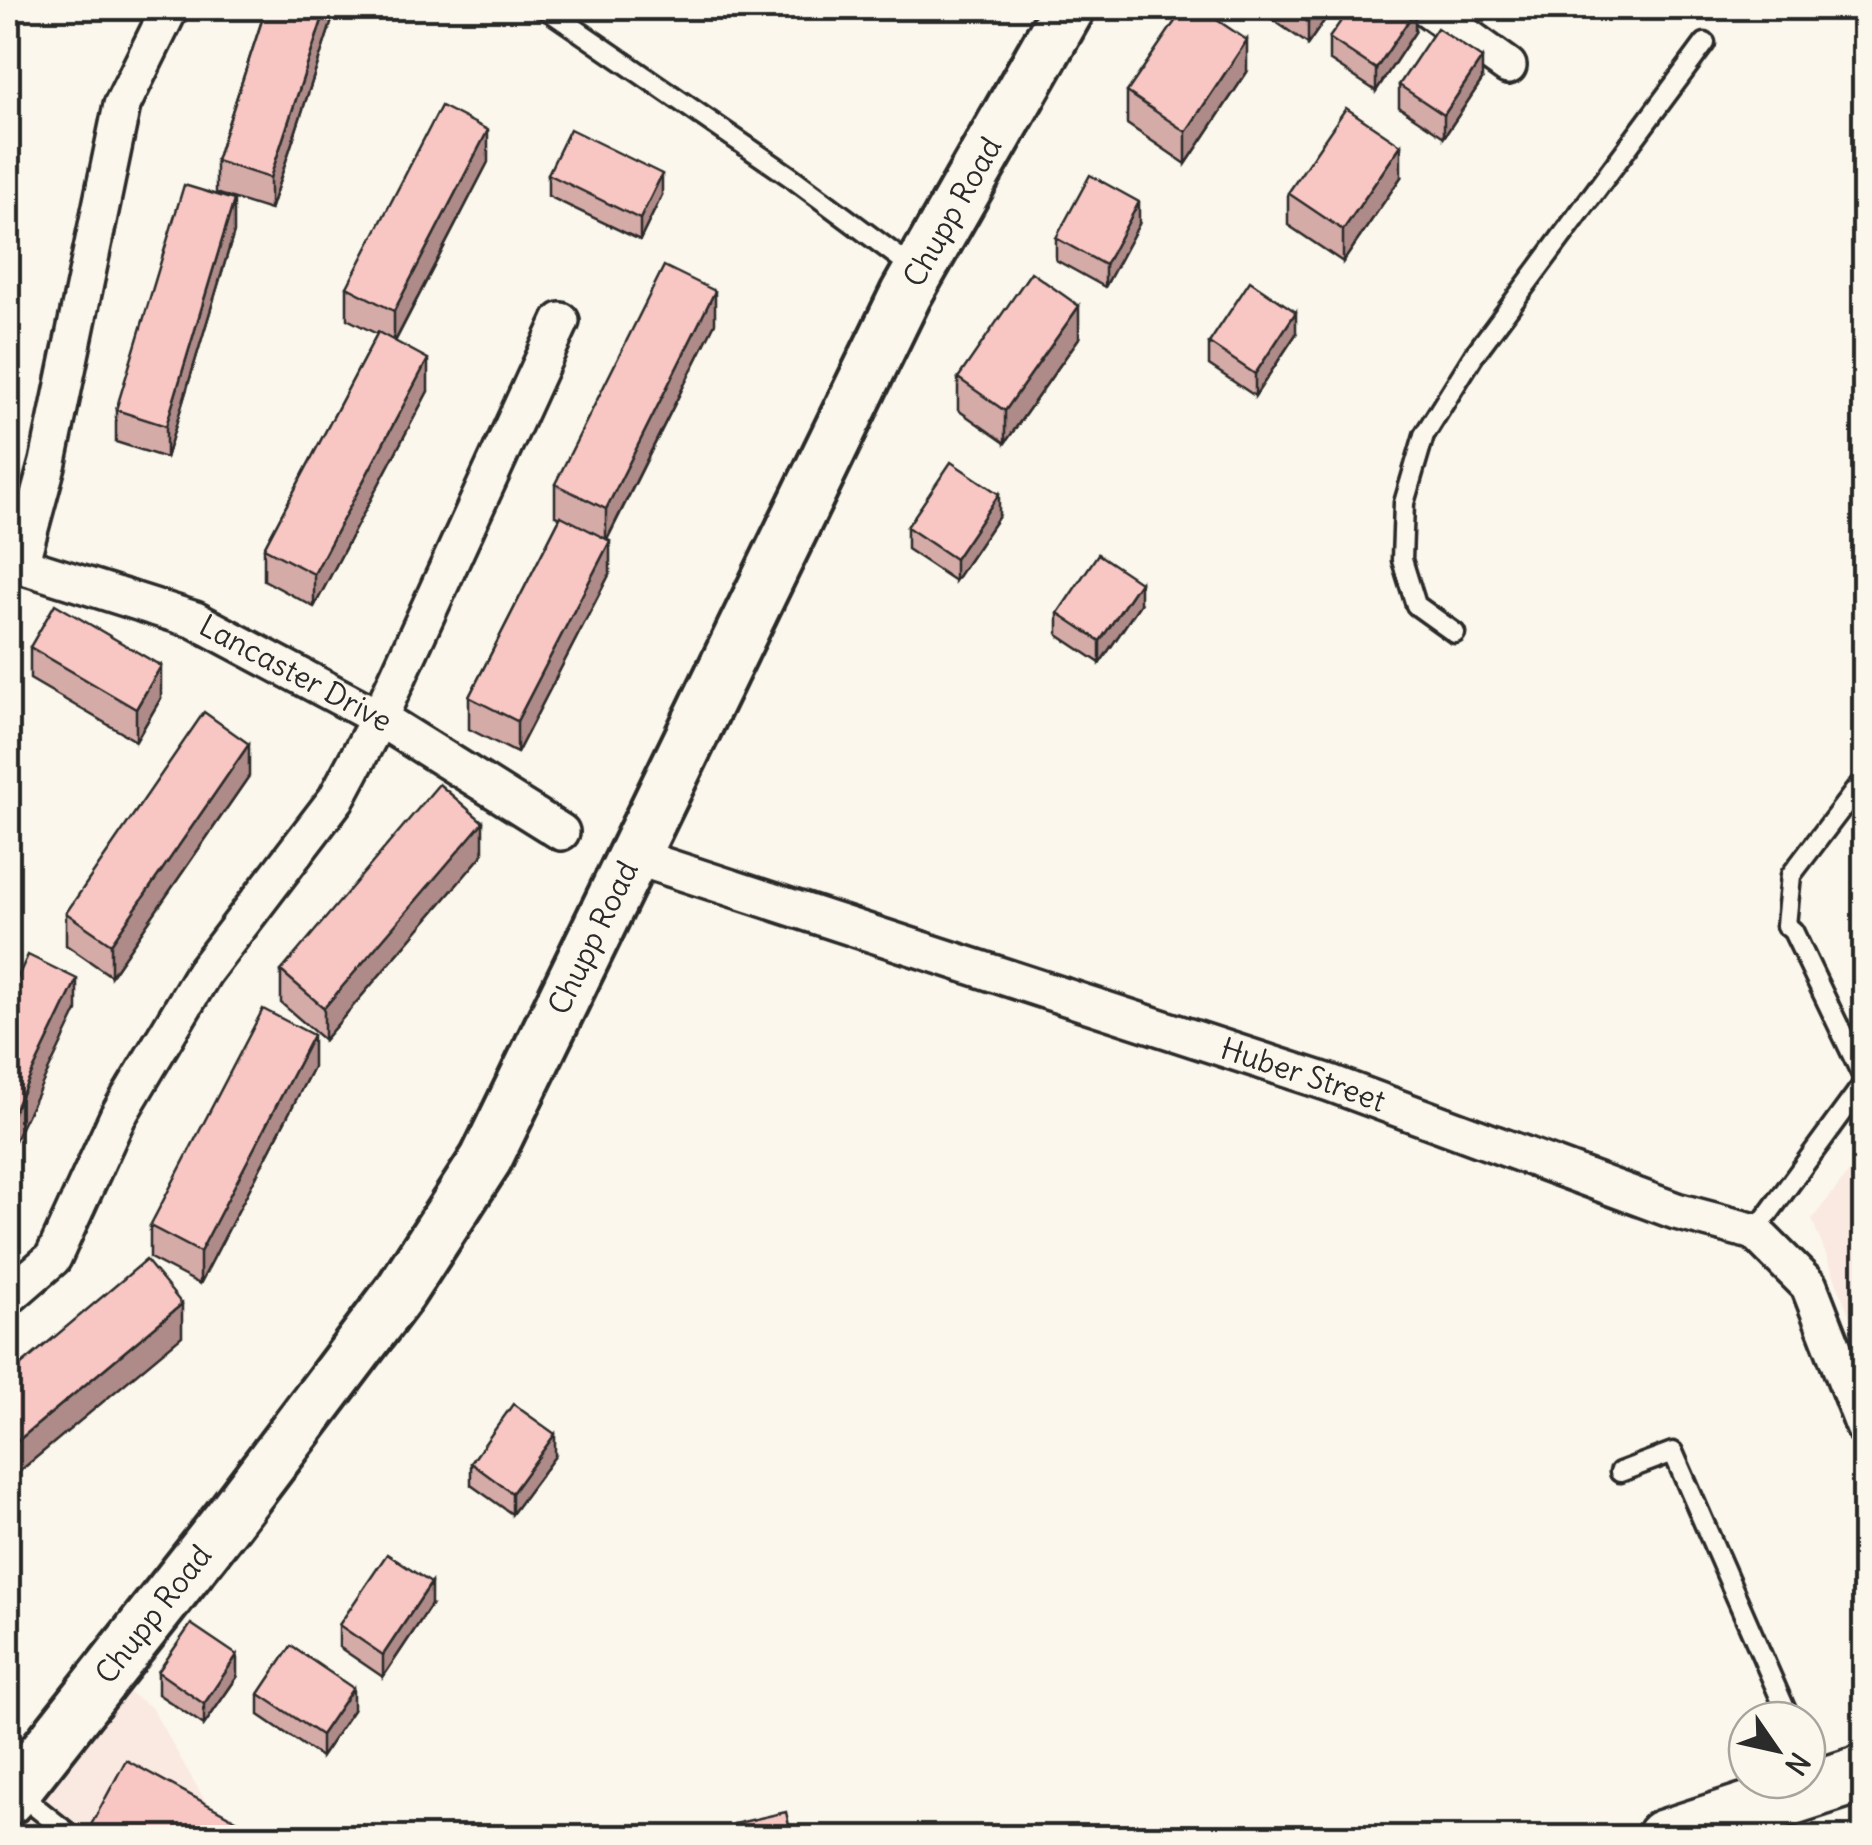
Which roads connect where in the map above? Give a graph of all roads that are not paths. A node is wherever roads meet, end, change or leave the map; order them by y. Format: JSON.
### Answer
{"nodes":[{"id":1,"x":170,"y":8,"type":"edge"},
{"id":2,"x":545,"y":8,"type":"edge"},
{"id":3,"x":1070,"y":8,"type":"edge"},
{"id":4,"x":1427,"y":8,"type":"edge"},
{"id":5,"x":1705,"y":42,"type":"dead end"},
{"id":6,"x":1508,"y":66,"type":"dead end"},
{"id":7,"x":919,"y":272,"type":"junction"},
{"id":8,"x":561,"y":321,"type":"dead end"},
{"id":9,"x":14,"y":563,"type":"edge"},
{"id":10,"x":1456,"y":633,"type":"dead end"},
{"id":11,"x":380,"y":718,"type":"junction"},
{"id":12,"x":1864,"y":779,"type":"edge"},
{"id":13,"x":561,"y":832,"type":"dead end"},
{"id":14,"x":630,"y":855,"type":"junction"},
{"id":15,"x":1864,"y":1081,"type":"edge"},
{"id":16,"x":1755,"y":1232,"type":"junction"},
{"id":17,"x":8,"y":1297,"type":"edge"},
{"id":18,"x":1864,"y":1423,"type":"edge"},
{"id":19,"x":1620,"y":1472,"type":"dead end"},
{"id":20,"x":1781,"y":1700,"type":"edge"},
{"id":21,"x":1832,"y":1778,"type":"edge"},
{"id":22,"x":10,"y":1794,"type":"edge"},
{"id":23,"x":72,"y":1836,"type":"edge"},
{"id":24,"x":1664,"y":1838,"type":"edge"}],
"edges":[{"from":1,"to":9,"type":"street"},
{"from":2,"to":7,"type":"lane"},
{"from":3,"to":7,"type":"street","name":"Chupp Road"},
{"from":4,"to":6,"type":"street"},
{"from":5,"to":10,"type":"lane"},
{"from":7,"to":14,"type":"street","name":"Chupp Road"},
{"from":8,"to":11,"type":"street"},
{"from":9,"to":11,"type":"street","name":"Lancaster Drive"},
{"from":11,"to":13,"type":"street","name":"Lancaster Drive"},
{"from":11,"to":17,"type":"street"},
{"from":12,"to":15,"type":"lane"},
{"from":14,"to":16,"type":"street","name":"Huber Street"},
{"from":14,"to":22,"type":"street","name":"Chupp Road"},
{"from":15,"to":16,"type":"lane"},
{"from":16,"to":18,"type":"street"},
{"from":19,"to":20,"type":"lane"},
{"from":21,"to":24,"type":"main road"},
{"from":22,"to":23,"type":"lane"}]}
